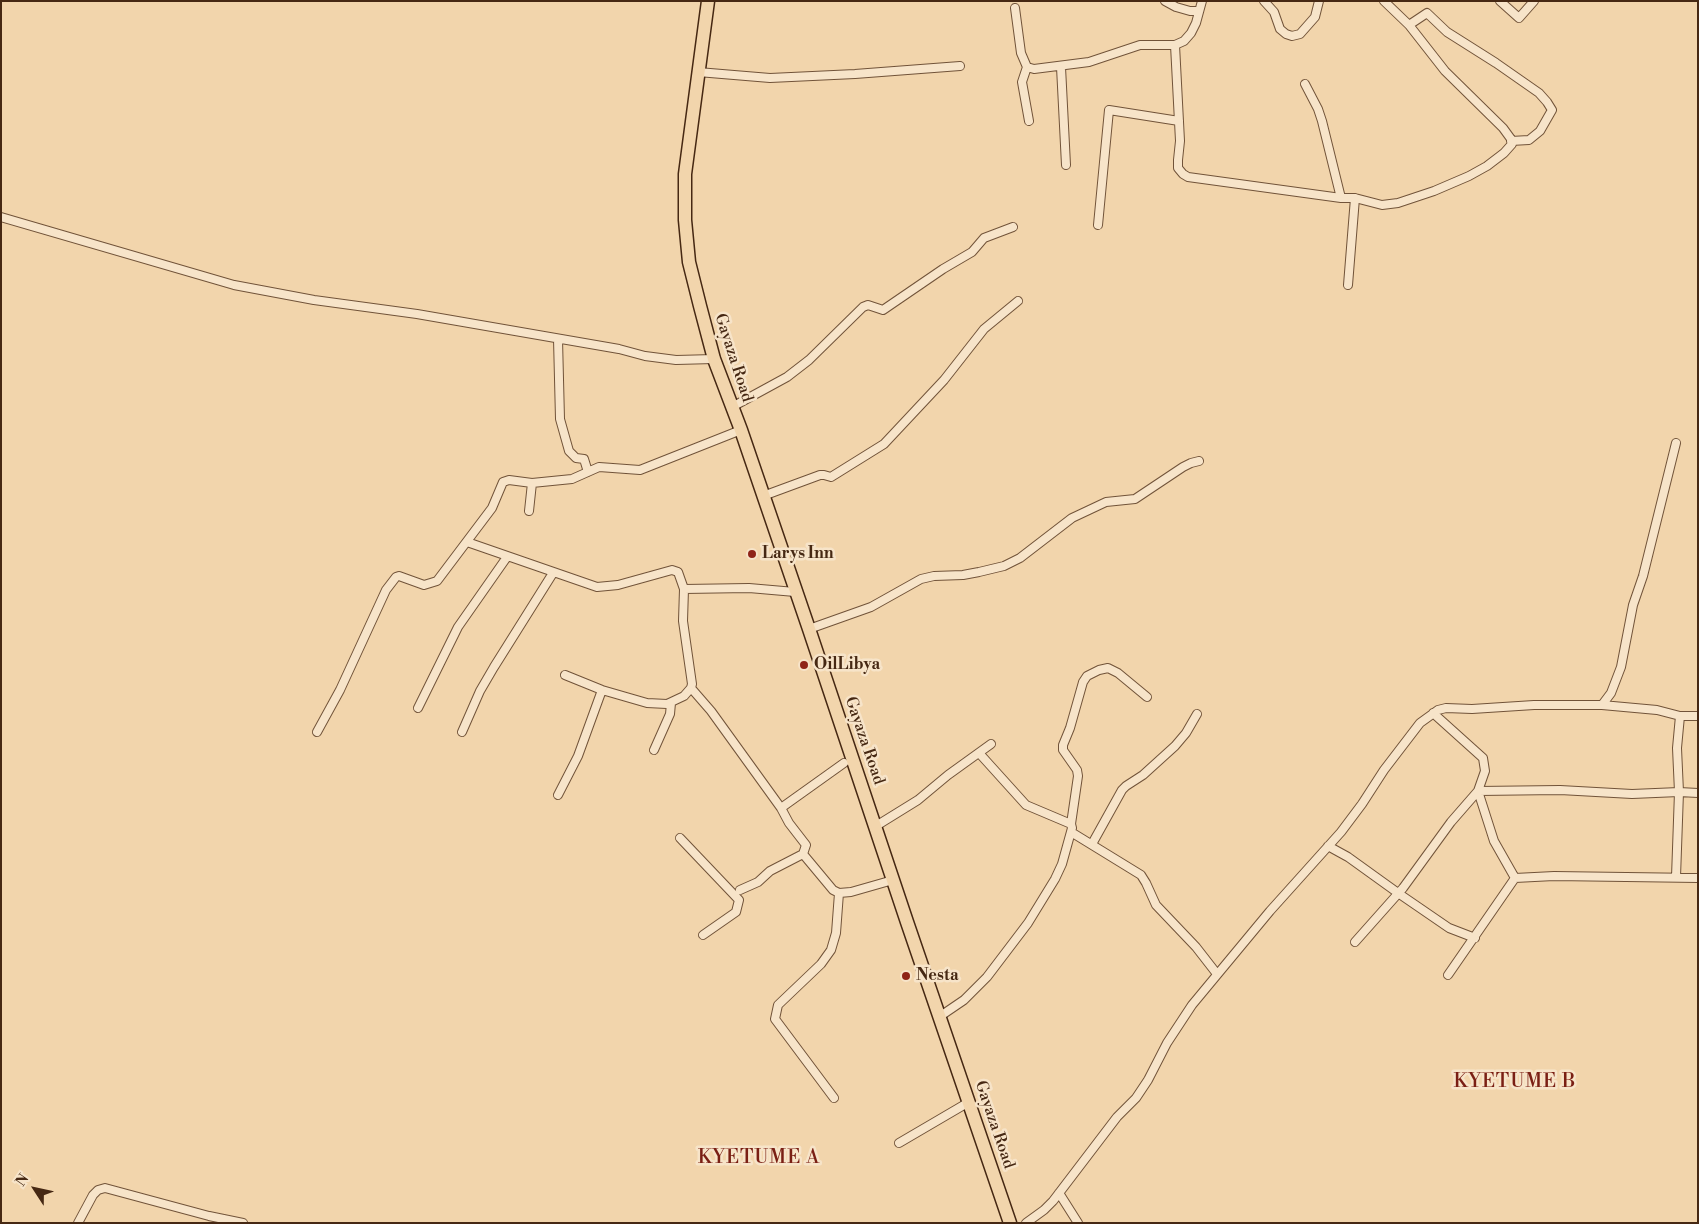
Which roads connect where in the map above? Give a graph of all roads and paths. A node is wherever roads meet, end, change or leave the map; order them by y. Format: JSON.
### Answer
{"nodes":[{"id":1,"x":708,"y":1,"type":"edge"},
{"id":2,"x":1165,"y":1,"type":"edge"},
{"id":3,"x":1202,"y":1,"type":"edge"},
{"id":4,"x":1264,"y":1,"type":"edge"},
{"id":5,"x":1319,"y":1,"type":"edge"},
{"id":6,"x":1384,"y":1,"type":"edge"},
{"id":7,"x":1500,"y":1,"type":"edge"},
{"id":8,"x":1534,"y":1,"type":"edge"},
{"id":9,"x":1015,"y":8,"type":"dead end"},
{"id":10,"x":1199,"y":11,"type":"junction"},
{"id":11,"x":1409,"y":25,"type":"junction"},
{"id":12,"x":1175,"y":45,"type":"junction"},
{"id":13,"x":960,"y":66,"type":"dead end"},
{"id":14,"x":1027,"y":67,"type":"junction"},
{"id":15,"x":1061,"y":67,"type":"junction"},
{"id":16,"x":698,"y":72,"type":"junction"},
{"id":17,"x":1305,"y":84,"type":"dead end"},
{"id":18,"x":1179,"y":121,"type":"junction"},
{"id":19,"x":1030,"y":122,"type":"dead end"},
{"id":20,"x":1511,"y":141,"type":"junction"},
{"id":21,"x":1066,"y":165,"type":"dead end"},
{"id":22,"x":1341,"y":198,"type":"junction"},
{"id":23,"x":1355,"y":198,"type":"junction"},
{"id":24,"x":1,"y":217,"type":"edge"},
{"id":25,"x":1098,"y":225,"type":"dead end"},
{"id":26,"x":1013,"y":227,"type":"dead end"},
{"id":27,"x":1348,"y":285,"type":"dead end"},
{"id":28,"x":1018,"y":301,"type":"dead end"},
{"id":29,"x":558,"y":339,"type":"junction"},
{"id":30,"x":714,"y":359,"type":"junction"},
{"id":31,"x":732,"y":407,"type":"junction"},
{"id":32,"x":741,"y":430,"type":"junction"},
{"id":33,"x":1676,"y":443,"type":"dead end"},
{"id":34,"x":1199,"y":462,"type":"dead end"},
{"id":35,"x":588,"y":472,"type":"junction"},
{"id":36,"x":532,"y":483,"type":"junction"},
{"id":37,"x":763,"y":496,"type":"junction"},
{"id":38,"x":528,"y":511,"type":"dead end"},
{"id":39,"x":467,"y":542,"type":"junction"},
{"id":40,"x":507,"y":557,"type":"junction"},
{"id":41,"x":553,"y":572,"type":"junction"},
{"id":42,"x":684,"y":590,"type":"junction"},
{"id":43,"x":795,"y":592,"type":"junction"},
{"id":44,"x":809,"y":629,"type":"junction"},
{"id":45,"x":565,"y":675,"type":"dead end"},
{"id":46,"x":691,"y":688,"type":"junction"},
{"id":47,"x":602,"y":690,"type":"junction"},
{"id":48,"x":1147,"y":697,"type":"dead end"},
{"id":49,"x":671,"y":703,"type":"junction"},
{"id":50,"x":1602,"y":705,"type":"junction"},
{"id":51,"x":418,"y":708,"type":"dead end"},
{"id":52,"x":1433,"y":713,"type":"junction"},
{"id":53,"x":1197,"y":714,"type":"dead end"},
{"id":54,"x":1680,"y":716,"type":"junction"},
{"id":55,"x":1698,"y":716,"type":"edge"},
{"id":56,"x":317,"y":732,"type":"dead end"},
{"id":57,"x":462,"y":732,"type":"dead end"},
{"id":58,"x":991,"y":744,"type":"dead end"},
{"id":59,"x":654,"y":750,"type":"dead end"},
{"id":60,"x":979,"y":753,"type":"junction"},
{"id":61,"x":844,"y":763,"type":"dead end"},
{"id":62,"x":1478,"y":791,"type":"junction"},
{"id":63,"x":1679,"y":792,"type":"junction"},
{"id":64,"x":1698,"y":793,"type":"edge"},
{"id":65,"x":558,"y":795,"type":"dead end"},
{"id":66,"x":781,"y":808,"type":"junction"},
{"id":67,"x":876,"y":826,"type":"junction"},
{"id":68,"x":1071,"y":828,"type":"junction"},
{"id":69,"x":680,"y":838,"type":"dead end"},
{"id":70,"x":1092,"y":844,"type":"junction"},
{"id":71,"x":1328,"y":846,"type":"junction"},
{"id":72,"x":803,"y":854,"type":"junction"},
{"id":73,"x":1676,"y":877,"type":"junction"},
{"id":74,"x":1515,"y":878,"type":"junction"},
{"id":75,"x":1698,"y":878,"type":"edge"},
{"id":76,"x":893,"y":880,"type":"junction"},
{"id":77,"x":740,"y":890,"type":"dead end"},
{"id":78,"x":839,"y":893,"type":"junction"},
{"id":79,"x":1398,"y":893,"type":"junction"},
{"id":80,"x":703,"y":935,"type":"dead end"},
{"id":81,"x":1475,"y":938,"type":"junction"},
{"id":82,"x":1355,"y":942,"type":"dead end"},
{"id":83,"x":1217,"y":974,"type":"junction"},
{"id":84,"x":1448,"y":975,"type":"dead end"},
{"id":85,"x":939,"y":1017,"type":"junction"},
{"id":86,"x":834,"y":1098,"type":"dead end"},
{"id":87,"x":969,"y":1102,"type":"junction"},
{"id":88,"x":899,"y":1143,"type":"dead end"},
{"id":89,"x":1059,"y":1193,"type":"junction"},
{"id":90,"x":78,"y":1223,"type":"edge"},
{"id":91,"x":243,"y":1223,"type":"edge"},
{"id":92,"x":1010,"y":1223,"type":"edge"},
{"id":93,"x":1026,"y":1223,"type":"edge"},
{"id":94,"x":1078,"y":1223,"type":"edge"}],
"edges":[{"from":1,"to":16,"type":"main road","name":"Gayaza Road"},
{"from":2,"to":10,"type":"street"},
{"from":3,"to":10,"type":"street"},
{"from":4,"to":5,"type":"street"},
{"from":6,"to":11,"type":"street"},
{"from":7,"to":8,"type":"street"},
{"from":9,"to":14,"type":"street"},
{"from":10,"to":12,"type":"street"},
{"from":11,"to":20,"type":"street"},
{"from":11,"to":20,"type":"street"},
{"from":12,"to":15,"type":"street"},
{"from":12,"to":18,"type":"street"},
{"from":13,"to":16,"type":"street"},
{"from":14,"to":15,"type":"street"},
{"from":14,"to":19,"type":"street"},
{"from":15,"to":21,"type":"street"},
{"from":16,"to":30,"type":"main road","name":"Gayaza Road"},
{"from":17,"to":22,"type":"street"},
{"from":18,"to":22,"type":"street"},
{"from":18,"to":25,"type":"street"},
{"from":20,"to":23,"type":"street"},
{"from":22,"to":23,"type":"street"},
{"from":23,"to":27,"type":"street"},
{"from":24,"to":29,"type":"street"},
{"from":26,"to":31,"type":"street"},
{"from":28,"to":37,"type":"street"},
{"from":29,"to":30,"type":"street"},
{"from":29,"to":35,"type":"street"},
{"from":30,"to":31,"type":"main road","name":"Gayaza Road"},
{"from":31,"to":32,"type":"main road","name":"Gayaza Road"},
{"from":32,"to":35,"type":"street"},
{"from":32,"to":37,"type":"main road","name":"Gayaza Road"},
{"from":33,"to":50,"type":"street"},
{"from":34,"to":44,"type":"street"},
{"from":35,"to":36,"type":"street"},
{"from":36,"to":38,"type":"street"},
{"from":36,"to":39,"type":"street"},
{"from":37,"to":43,"type":"main road","name":"Gayaza Road"},
{"from":39,"to":40,"type":"street"},
{"from":39,"to":56,"type":"street"},
{"from":40,"to":41,"type":"street"},
{"from":40,"to":51,"type":"street"},
{"from":41,"to":42,"type":"street"},
{"from":41,"to":57,"type":"street"},
{"from":42,"to":43,"type":"street"},
{"from":42,"to":46,"type":"street"},
{"from":43,"to":44,"type":"main road","name":"Gayaza Road"},
{"from":44,"to":67,"type":"main road","name":"Gayaza Road"},
{"from":45,"to":47,"type":"street"},
{"from":46,"to":49,"type":"street"},
{"from":46,"to":66,"type":"street"},
{"from":47,"to":49,"type":"street"},
{"from":47,"to":65,"type":"street"},
{"from":48,"to":68,"type":"street"},
{"from":49,"to":59,"type":"street"},
{"from":50,"to":52,"type":"street"},
{"from":50,"to":54,"type":"street"},
{"from":52,"to":62,"type":"street"},
{"from":52,"to":71,"type":"street"},
{"from":53,"to":70,"type":"street"},
{"from":54,"to":55,"type":"street"},
{"from":54,"to":63,"type":"street"},
{"from":58,"to":60,"type":"street"},
{"from":60,"to":67,"type":"street"},
{"from":60,"to":68,"type":"street"},
{"from":61,"to":66,"type":"street"},
{"from":62,"to":63,"type":"street"},
{"from":62,"to":74,"type":"street"},
{"from":62,"to":79,"type":"street"},
{"from":63,"to":64,"type":"street"},
{"from":63,"to":73,"type":"street"},
{"from":66,"to":72,"type":"street"},
{"from":67,"to":76,"type":"main road","name":"Gayaza Road"},
{"from":68,"to":70,"type":"street"},
{"from":68,"to":85,"type":"street"},
{"from":69,"to":80,"type":"street"},
{"from":70,"to":83,"type":"street"},
{"from":71,"to":79,"type":"street"},
{"from":71,"to":83,"type":"street"},
{"from":72,"to":77,"type":"street"},
{"from":72,"to":78,"type":"street"},
{"from":73,"to":74,"type":"street"},
{"from":73,"to":75,"type":"street"},
{"from":74,"to":81,"type":"street"},
{"from":76,"to":78,"type":"street"},
{"from":76,"to":85,"type":"main road","name":"Gayaza Road"},
{"from":78,"to":86,"type":"street"},
{"from":79,"to":81,"type":"street"},
{"from":79,"to":82,"type":"street"},
{"from":81,"to":84,"type":"street"},
{"from":83,"to":89,"type":"street"},
{"from":85,"to":87,"type":"main road","name":"Gayaza Road"},
{"from":87,"to":88,"type":"street"},
{"from":87,"to":92,"type":"main road","name":"Gayaza Road"},
{"from":89,"to":93,"type":"street"},
{"from":89,"to":94,"type":"street"},
{"from":90,"to":91,"type":"street"}]}
